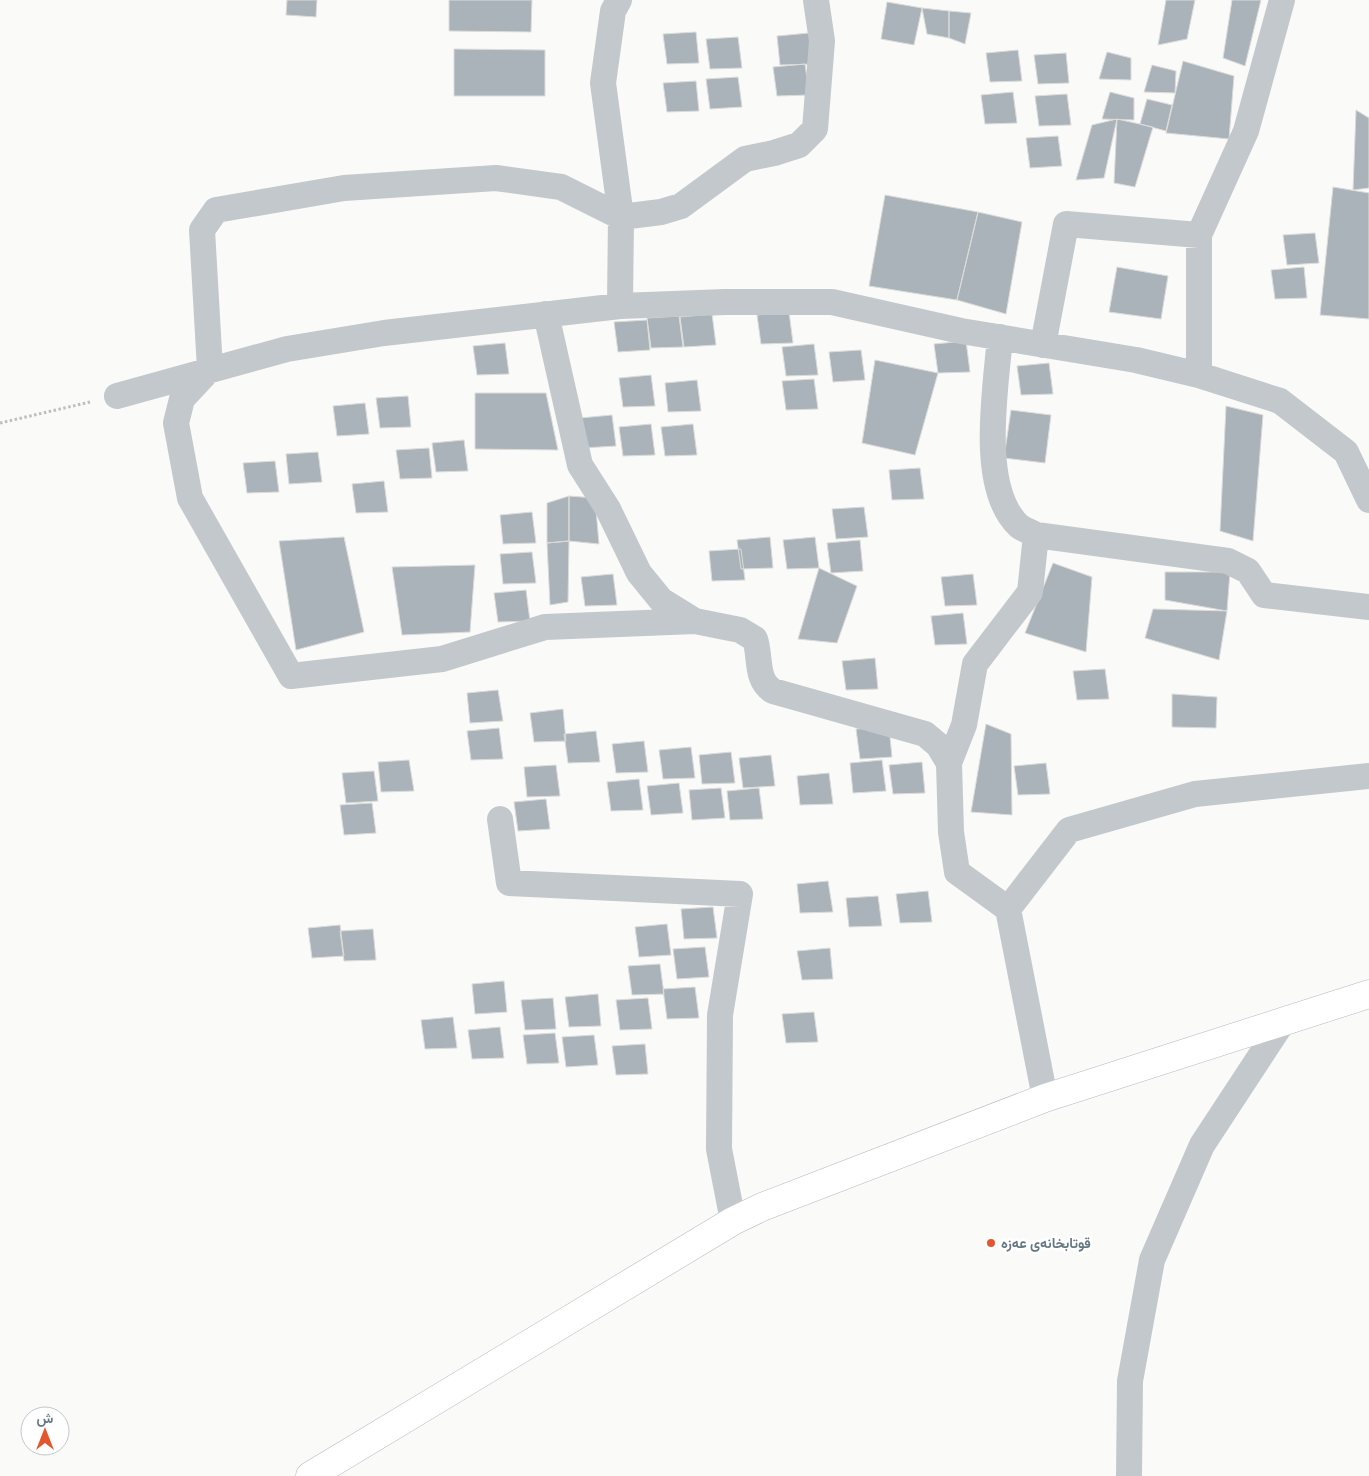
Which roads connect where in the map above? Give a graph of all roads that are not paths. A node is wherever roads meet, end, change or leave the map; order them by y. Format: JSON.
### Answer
{"nodes":[{"id":1,"x":619,"y":0,"type":"edge"},
{"id":2,"x":816,"y":0,"type":"edge"},
{"id":3,"x":1282,"y":0,"type":"edge"},
{"id":4,"x":621,"y":217,"type":"junction"},
{"id":5,"x":1199,"y":235,"type":"junction"},
{"id":6,"x":620,"y":306,"type":"junction"},
{"id":7,"x":546,"y":314,"type":"junction"},
{"id":8,"x":1000,"y":337,"type":"junction"},
{"id":9,"x":1043,"y":344,"type":"junction"},
{"id":10,"x":210,"y":369,"type":"junction"},
{"id":11,"x":1199,"y":375,"type":"junction"},
{"id":12,"x":117,"y":396,"type":"road end"},
{"id":13,"x":1369,"y":500,"type":"edge"},
{"id":14,"x":1036,"y":535,"type":"junction"},
{"id":15,"x":1369,"y":607,"type":"edge"},
{"id":16,"x":694,"y":621,"type":"junction"},
{"id":17,"x":949,"y":763,"type":"junction"},
{"id":18,"x":1369,"y":776,"type":"edge"},
{"id":19,"x":500,"y":819,"type":"dead end"},
{"id":20,"x":1008,"y":909,"type":"junction"},
{"id":21,"x":1369,"y":994,"type":"edge"},
{"id":22,"x":1284,"y":1020,"type":"junction"},
{"id":23,"x":1045,"y":1098,"type":"junction"},
{"id":24,"x":733,"y":1221,"type":"junction"},
{"id":25,"x":310,"y":1476,"type":"edge"},
{"id":26,"x":1129,"y":1476,"type":"edge"}],
"edges":[{"from":1,"to":4,"type":"street"},
{"from":2,"to":4,"type":"street"},
{"from":3,"to":5,"type":"street"},
{"from":4,"to":6,"type":"street"},
{"from":4,"to":10,"type":"street"},
{"from":5,"to":9,"type":"street"},
{"from":5,"to":11,"type":"street"},
{"from":6,"to":7,"type":"street"},
{"from":6,"to":8,"type":"street"},
{"from":7,"to":10,"type":"street"},
{"from":7,"to":16,"type":"street"},
{"from":8,"to":9,"type":"street"},
{"from":8,"to":14,"type":"street"},
{"from":9,"to":11,"type":"street"},
{"from":10,"to":12,"type":"street"},
{"from":10,"to":16,"type":"street"},
{"from":11,"to":13,"type":"street"},
{"from":14,"to":15,"type":"street"},
{"from":14,"to":17,"type":"street"},
{"from":16,"to":17,"type":"street"},
{"from":17,"to":20,"type":"street"},
{"from":18,"to":20,"type":"street"},
{"from":19,"to":24,"type":"street"},
{"from":20,"to":23,"type":"street"},
{"from":21,"to":22,"type":"main road"},
{"from":22,"to":23,"type":"main road"},
{"from":22,"to":26,"type":"street"},
{"from":23,"to":24,"type":"main road"},
{"from":24,"to":25,"type":"main road"}]}
